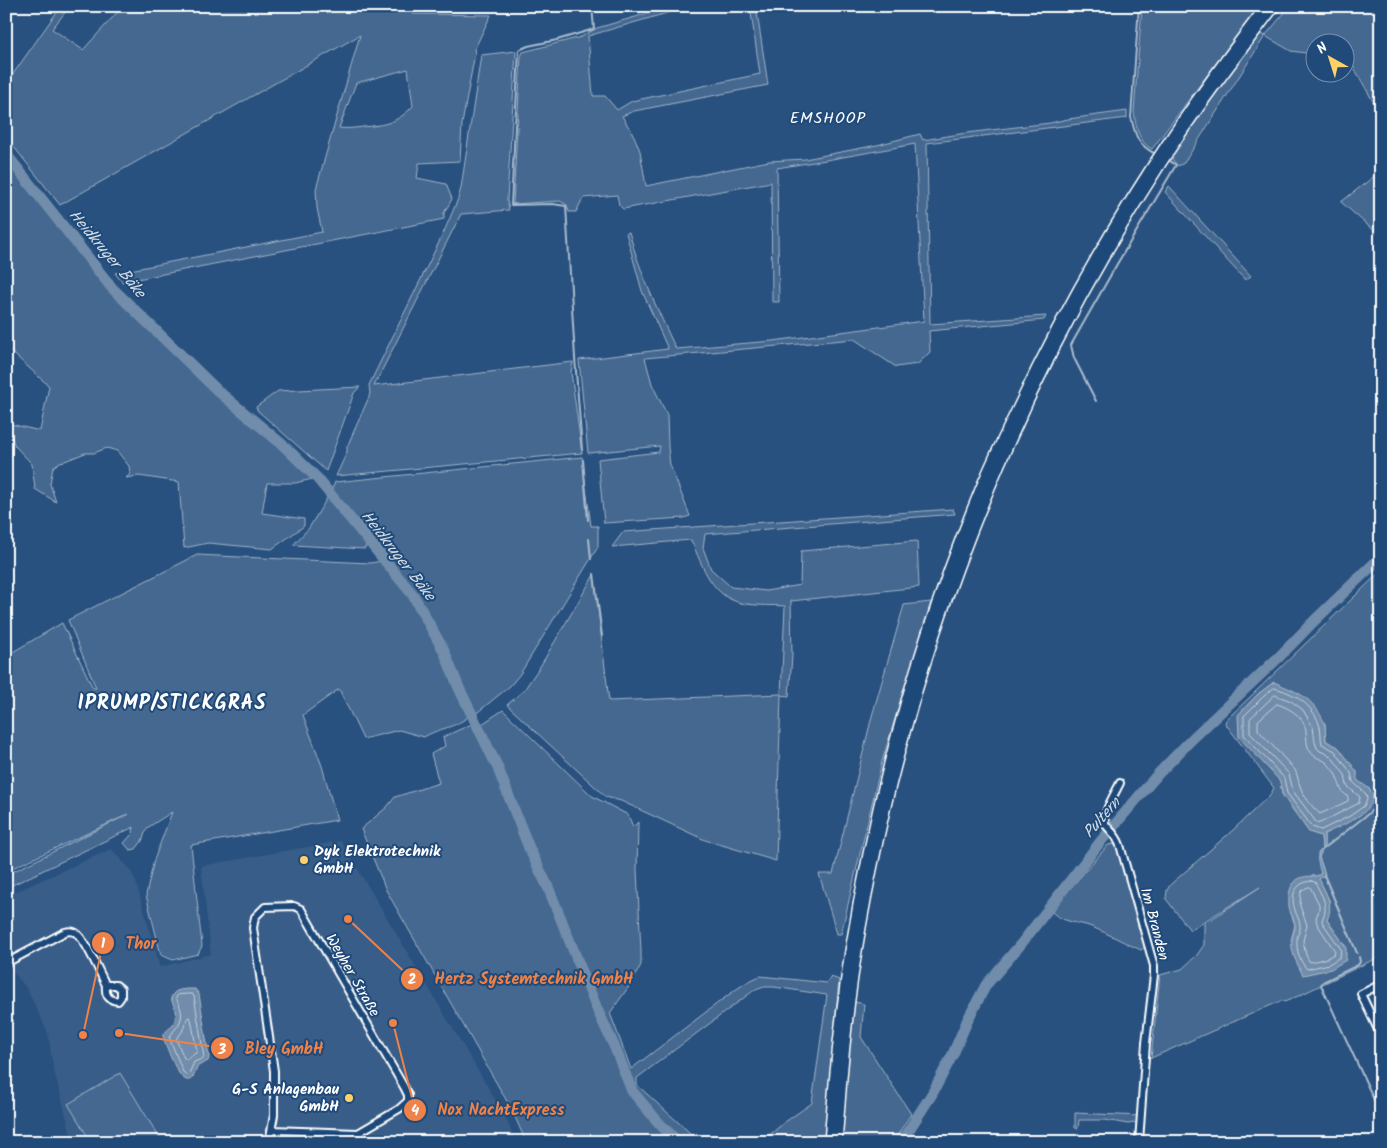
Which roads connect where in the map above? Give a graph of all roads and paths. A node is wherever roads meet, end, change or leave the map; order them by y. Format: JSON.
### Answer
{"nodes":[{"id":1,"x":1266,"y":6,"type":"edge"},
{"id":2,"x":1275,"y":6,"type":"edge"},
{"id":3,"x":1166,"y":150,"type":"junction"},
{"id":4,"x":1157,"y":164,"type":"junction"},
{"id":5,"x":1120,"y":783,"type":"dead end"},
{"id":6,"x":6,"y":963,"type":"edge"},
{"id":7,"x":106,"y":984,"type":"dead end"},
{"id":8,"x":1381,"y":984,"type":"edge"},
{"id":9,"x":1381,"y":1036,"type":"edge"},
{"id":10,"x":272,"y":1130,"type":"junction"},
{"id":11,"x":358,"y":1133,"type":"junction"},
{"id":12,"x":268,"y":1142,"type":"edge"},
{"id":13,"x":362,"y":1142,"type":"edge"},
{"id":14,"x":828,"y":1142,"type":"edge"},
{"id":15,"x":837,"y":1142,"type":"edge"},
{"id":16,"x":1139,"y":1142,"type":"edge"}],
"edges":[{"from":1,"to":3,"type":"highway"},
{"from":2,"to":3,"type":"highway"},
{"from":3,"to":4,"type":"highway"},
{"from":4,"to":14,"type":"highway"},
{"from":4,"to":15,"type":"highway"},
{"from":5,"to":16,"type":"street","name":"Im Branden"},
{"from":6,"to":7,"type":"street"},
{"from":8,"to":9,"type":"street"},
{"from":10,"to":11,"type":"street"},
{"from":10,"to":11,"type":"street","name":"Weyher Straße"},
{"from":10,"to":12,"type":"street"},
{"from":11,"to":13,"type":"street"}]}
